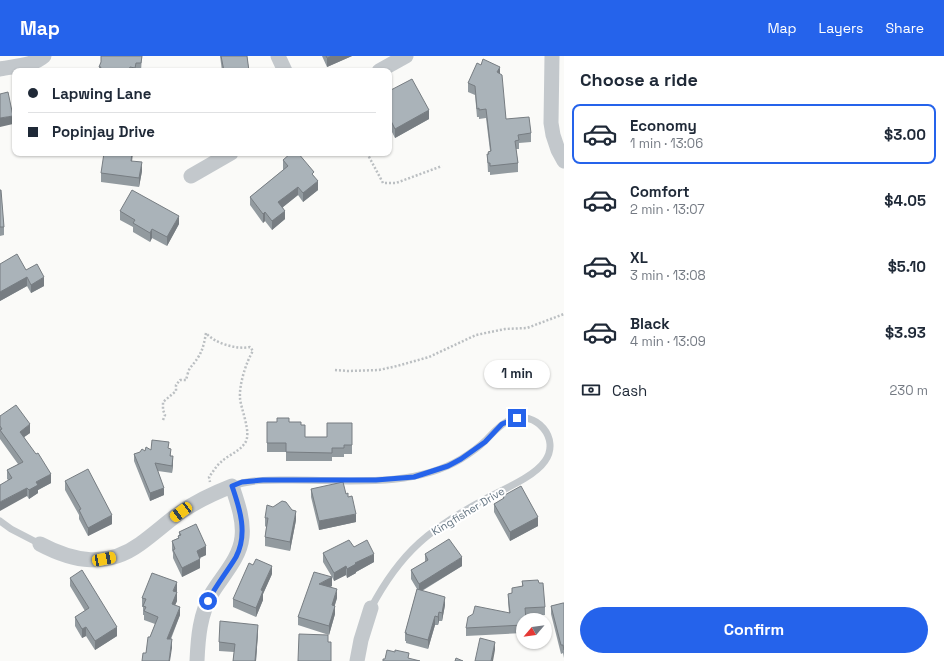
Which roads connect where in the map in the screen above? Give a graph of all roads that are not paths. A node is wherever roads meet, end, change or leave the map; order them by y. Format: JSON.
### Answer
{"nodes":[{"id":1,"x":44,"y":56,"type":"edge"},
{"id":2,"x":278,"y":56,"type":"edge"},
{"id":3,"x":406,"y":56,"type":"edge"},
{"id":4,"x":552,"y":56,"type":"edge"},
{"id":5,"x":284,"y":68,"type":"edge"},
{"id":6,"x":384,"y":68,"type":"edge"},
{"id":7,"x":0,"y":69,"type":"edge"},
{"id":8,"x":226,"y":156,"type":"edge"},
{"id":9,"x":564,"y":161,"type":"edge"},
{"id":10,"x":191,"y":176,"type":"dead end"},
{"id":11,"x":232,"y":486,"type":"junction"},
{"id":12,"x":0,"y":521,"type":"edge"},
{"id":13,"x":40,"y":544,"type":"joint"},
{"id":14,"x":371,"y":608,"type":"joint"},
{"id":15,"x":197,"y":661,"type":"edge"},
{"id":16,"x":357,"y":661,"type":"edge"}],
"edges":[{"from":1,"to":7,"type":"street"},
{"from":2,"to":5,"type":"street"},
{"from":3,"to":6,"type":"street"},
{"from":4,"to":9,"type":"street"},
{"from":8,"to":10,"type":"street"},
{"from":11,"to":13,"type":"street"},
{"from":11,"to":14,"type":"lane","name":"Kingfisher Drive"},
{"from":11,"to":15,"type":"street"},
{"from":12,"to":13,"type":"lane"},
{"from":14,"to":16,"type":"street","name":"Kingfisher Drive"}]}
